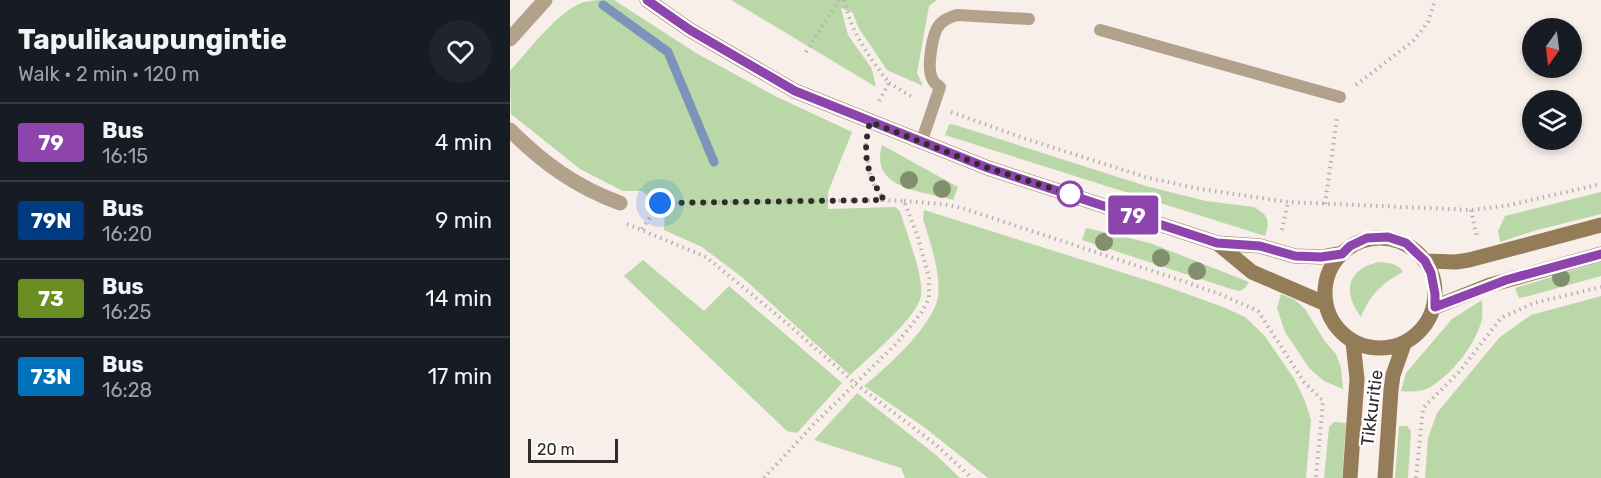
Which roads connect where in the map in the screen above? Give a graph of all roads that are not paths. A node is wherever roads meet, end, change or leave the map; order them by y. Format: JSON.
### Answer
{"nodes":[{"id":1,"x":545,"y":0,"type":"edge"},
{"id":2,"x":647,"y":0,"type":"edge"},
{"id":3,"x":1029,"y":19,"type":"dead end"},
{"id":4,"x":1100,"y":30,"type":"dead end"},
{"id":5,"x":510,"y":39,"type":"edge"},
{"id":6,"x":1340,"y":98,"type":"road end"},
{"id":7,"x":510,"y":130,"type":"edge"},
{"id":8,"x":921,"y":143,"type":"junction"},
{"id":9,"x":620,"y":203,"type":"dead end"},
{"id":10,"x":1601,"y":225,"type":"edge"},
{"id":11,"x":1217,"y":243,"type":"junction"},
{"id":12,"x":1342,"y":254,"type":"junction"},
{"id":13,"x":1601,"y":254,"type":"edge"},
{"id":14,"x":1425,"y":261,"type":"junction"},
{"id":15,"x":1324,"y":303,"type":"junction"},
{"id":16,"x":1435,"y":307,"type":"junction"},
{"id":17,"x":1353,"y":342,"type":"junction"},
{"id":18,"x":1404,"y":344,"type":"junction"},
{"id":19,"x":1350,"y":478,"type":"edge"},
{"id":20,"x":1384,"y":478,"type":"edge"}],
"edges":[{"from":1,"to":5,"type":"street"},
{"from":2,"to":8,"type":"main road"},
{"from":3,"to":8,"type":"lane"},
{"from":4,"to":6,"type":"lane"},
{"from":7,"to":9,"type":"street"},
{"from":8,"to":11,"type":"main road"},
{"from":10,"to":14,"type":"main road"},
{"from":11,"to":12,"type":"main road"},
{"from":11,"to":15,"type":"main road"},
{"from":12,"to":14,"type":"main road"},
{"from":12,"to":15,"type":"main road"},
{"from":13,"to":16,"type":"main road"},
{"from":14,"to":16,"type":"main road"},
{"from":15,"to":17,"type":"main road"},
{"from":16,"to":18,"type":"main road"},
{"from":17,"to":18,"type":"main road"},
{"from":17,"to":19,"type":"main road","name":"Tikkuritie"},
{"from":18,"to":20,"type":"main road","name":"Tikkuritie"}]}
